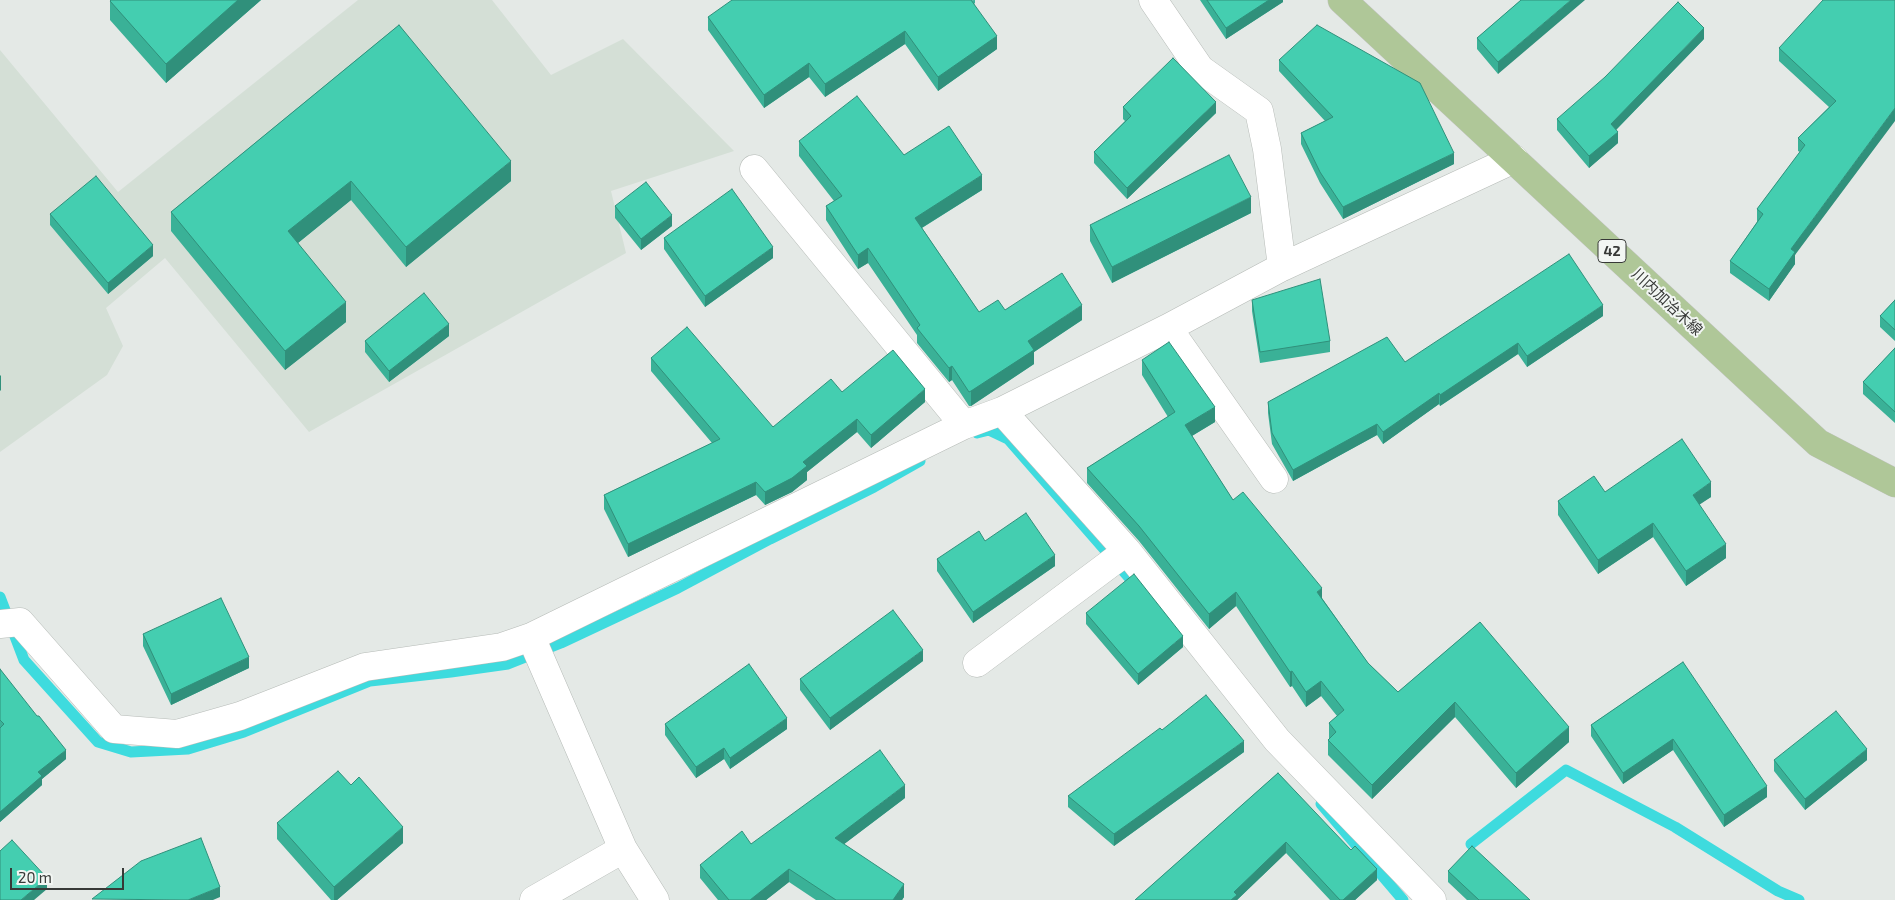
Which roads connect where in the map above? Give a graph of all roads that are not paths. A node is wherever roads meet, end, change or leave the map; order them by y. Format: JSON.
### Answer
{"nodes":[{"id":1,"x":1153,"y":0,"type":"edge"},
{"id":2,"x":1342,"y":0,"type":"edge"},
{"id":3,"x":1514,"y":159,"type":"junction"},
{"id":4,"x":754,"y":168,"type":"dead end"},
{"id":5,"x":1282,"y":267,"type":"junction"},
{"id":6,"x":1168,"y":328,"type":"junction"},
{"id":7,"x":1002,"y":411,"type":"junction"},
{"id":8,"x":964,"y":425,"type":"junction"},
{"id":9,"x":1274,"y":480,"type":"dead end"},
{"id":10,"x":1895,"y":483,"type":"edge"},
{"id":11,"x":1126,"y":552,"type":"junction"},
{"id":12,"x":10,"y":623,"type":"edge"},
{"id":13,"x":538,"y":651,"type":"junction"},
{"id":14,"x":977,"y":663,"type":"dead end"},
{"id":15,"x":623,"y":849,"type":"junction"},
{"id":16,"x":534,"y":900,"type":"edge"},
{"id":17,"x":655,"y":900,"type":"edge"},
{"id":18,"x":1432,"y":900,"type":"edge"}],
"edges":[{"from":1,"to":5,"type":"street"},
{"from":2,"to":3,"type":"main road","name":"川内加治木線","number":"42"},
{"from":3,"to":5,"type":"street"},
{"from":3,"to":10,"type":"main road","name":"川内加治木線","number":"42"},
{"from":4,"to":8,"type":"street"},
{"from":5,"to":6,"type":"street"},
{"from":6,"to":7,"type":"street"},
{"from":6,"to":9,"type":"street"},
{"from":7,"to":8,"type":"street"},
{"from":7,"to":11,"type":"street"},
{"from":8,"to":13,"type":"street"},
{"from":11,"to":14,"type":"street"},
{"from":11,"to":18,"type":"street"},
{"from":12,"to":13,"type":"street"},
{"from":13,"to":15,"type":"street"},
{"from":15,"to":16,"type":"street"},
{"from":15,"to":17,"type":"street"}]}
